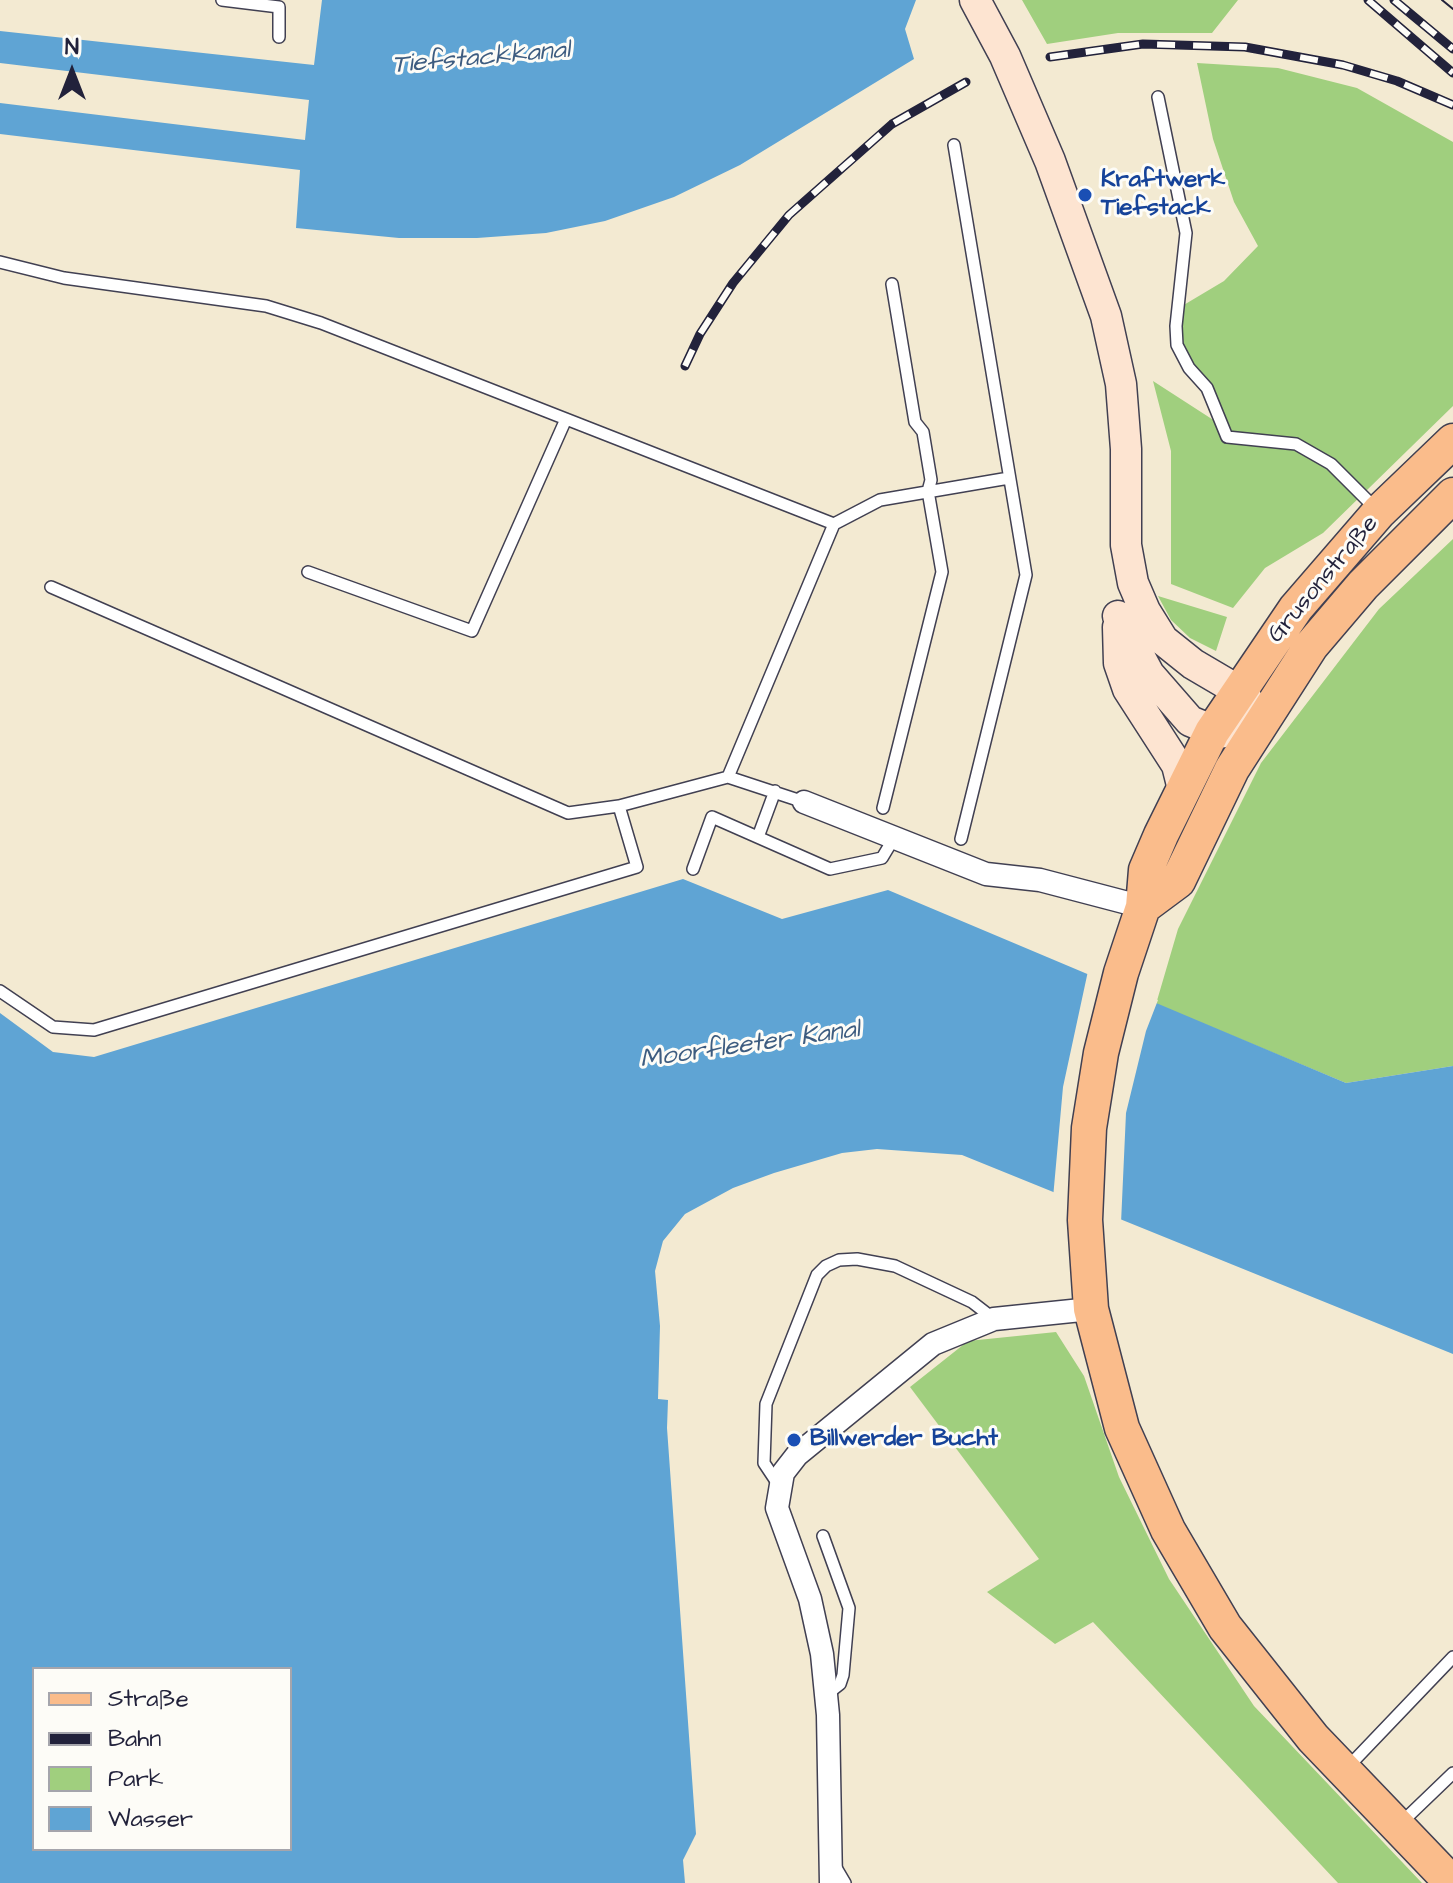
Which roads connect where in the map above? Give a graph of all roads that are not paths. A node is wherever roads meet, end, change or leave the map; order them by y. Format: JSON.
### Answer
{"nodes":[{"id":1,"x":222,"y":0,"type":"edge"},
{"id":2,"x":975,"y":0,"type":"edge"},
{"id":3,"x":279,"y":37,"type":"dead end"},
{"id":4,"x":1158,"y":97,"type":"dead end"},
{"id":5,"x":954,"y":145,"type":"dead end"},
{"id":6,"x":0,"y":262,"type":"edge"},
{"id":7,"x":892,"y":284,"type":"dead end"},
{"id":8,"x":566,"y":419,"type":"junction"},
{"id":9,"x":1448,"y":451,"type":"edge"},
{"id":10,"x":1009,"y":478,"type":"junction"},
{"id":11,"x":928,"y":491,"type":"junction"},
{"id":12,"x":1453,"y":494,"type":"edge"},
{"id":13,"x":1379,"y":512,"type":"junction"},
{"id":14,"x":834,"y":524,"type":"junction"},
{"id":15,"x":1126,"y":545,"type":"junction"},
{"id":16,"x":308,"y":572,"type":"dead end"},
{"id":17,"x":51,"y":587,"type":"dead end"},
{"id":18,"x":1118,"y":616,"type":"junction"},
{"id":19,"x":1239,"y":690,"type":"junction"},
{"id":20,"x":1256,"y":727,"type":"junction"},
{"id":21,"x":1212,"y":732,"type":"junction"},
{"id":22,"x":728,"y":777,"type":"junction"},
{"id":23,"x":1183,"y":789,"type":"junction"},
{"id":24,"x":775,"y":791,"type":"junction"},
{"id":25,"x":804,"y":802,"type":"joint"},
{"id":26,"x":619,"y":806,"type":"junction"},
{"id":27,"x":883,"y":808,"type":"dead end"},
{"id":28,"x":758,"y":837,"type":"junction"},
{"id":29,"x":894,"y":838,"type":"junction"},
{"id":30,"x":961,"y":839,"type":"dead end"},
{"id":31,"x":693,"y":869,"type":"dead end"},
{"id":32,"x":1143,"y":907,"type":"junction"},
{"id":33,"x":0,"y":991,"type":"edge"},
{"id":34,"x":1091,"y":1309,"type":"junction"},
{"id":35,"x":994,"y":1319,"type":"junction"},
{"id":36,"x":779,"y":1484,"type":"junction"},
{"id":37,"x":823,"y":1536,"type":"dead end"},
{"id":38,"x":1453,"y":1657,"type":"edge"},
{"id":39,"x":826,"y":1696,"type":"junction"},
{"id":40,"x":1344,"y":1772,"type":"junction"},
{"id":41,"x":1453,"y":1773,"type":"edge"},
{"id":42,"x":1397,"y":1826,"type":"junction"},
{"id":43,"x":830,"y":1859,"type":"junction"},
{"id":44,"x":831,"y":1883,"type":"edge"},
{"id":45,"x":845,"y":1883,"type":"edge"},
{"id":46,"x":1452,"y":1883,"type":"edge"}],
"edges":[{"from":1,"to":3,"type":"lane"},
{"from":2,"to":15,"type":"street"},
{"from":4,"to":13,"type":"lane"},
{"from":5,"to":10,"type":"lane"},
{"from":6,"to":8,"type":"lane"},
{"from":7,"to":11,"type":"lane"},
{"from":8,"to":14,"type":"lane"},
{"from":8,"to":16,"type":"lane"},
{"from":9,"to":12,"type":"street"},
{"from":9,"to":13,"type":"main road","name":"Grusonstraße"},
{"from":10,"to":11,"type":"lane"},
{"from":10,"to":30,"type":"lane"},
{"from":11,"to":14,"type":"lane"},
{"from":11,"to":27,"type":"lane"},
{"from":12,"to":20,"type":"main road","name":"Grusonstraße"},
{"from":13,"to":19,"type":"main road","name":"Grusonstraße"},
{"from":14,"to":22,"type":"lane"},
{"from":15,"to":18,"type":"street"},
{"from":15,"to":19,"type":"street"},
{"from":17,"to":26,"type":"lane"},
{"from":18,"to":21,"type":"street"},
{"from":18,"to":23,"type":"street"},
{"from":19,"to":20,"type":"street"},
{"from":19,"to":21,"type":"main road","name":"Grusonstraße"},
{"from":20,"to":21,"type":"street"},
{"from":20,"to":32,"type":"main road","name":"Grusonstraße"},
{"from":21,"to":23,"type":"main road","name":"Grusonstraße"},
{"from":22,"to":24,"type":"lane"},
{"from":22,"to":26,"type":"lane"},
{"from":23,"to":32,"type":"main road","name":"Grusonstraße"},
{"from":24,"to":25,"type":"lane"},
{"from":24,"to":28,"type":"lane"},
{"from":25,"to":29,"type":"street"},
{"from":26,"to":33,"type":"lane"},
{"from":28,"to":29,"type":"lane"},
{"from":28,"to":31,"type":"lane"},
{"from":29,"to":32,"type":"street"},
{"from":32,"to":34,"type":"main road","name":"Grusonstraße"},
{"from":34,"to":35,"type":"street"},
{"from":34,"to":40,"type":"main road","name":"Grusonstraße"},
{"from":35,"to":36,"type":"street"},
{"from":35,"to":36,"type":"lane"},
{"from":36,"to":39,"type":"street"},
{"from":37,"to":39,"type":"lane"},
{"from":38,"to":40,"type":"lane"},
{"from":39,"to":43,"type":"street"},
{"from":40,"to":42,"type":"main road","name":"Grusonstraße"},
{"from":41,"to":42,"type":"lane"},
{"from":42,"to":46,"type":"main road","name":"Grusonstraße"},
{"from":43,"to":44,"type":"street"},
{"from":43,"to":45,"type":"lane"}]}
